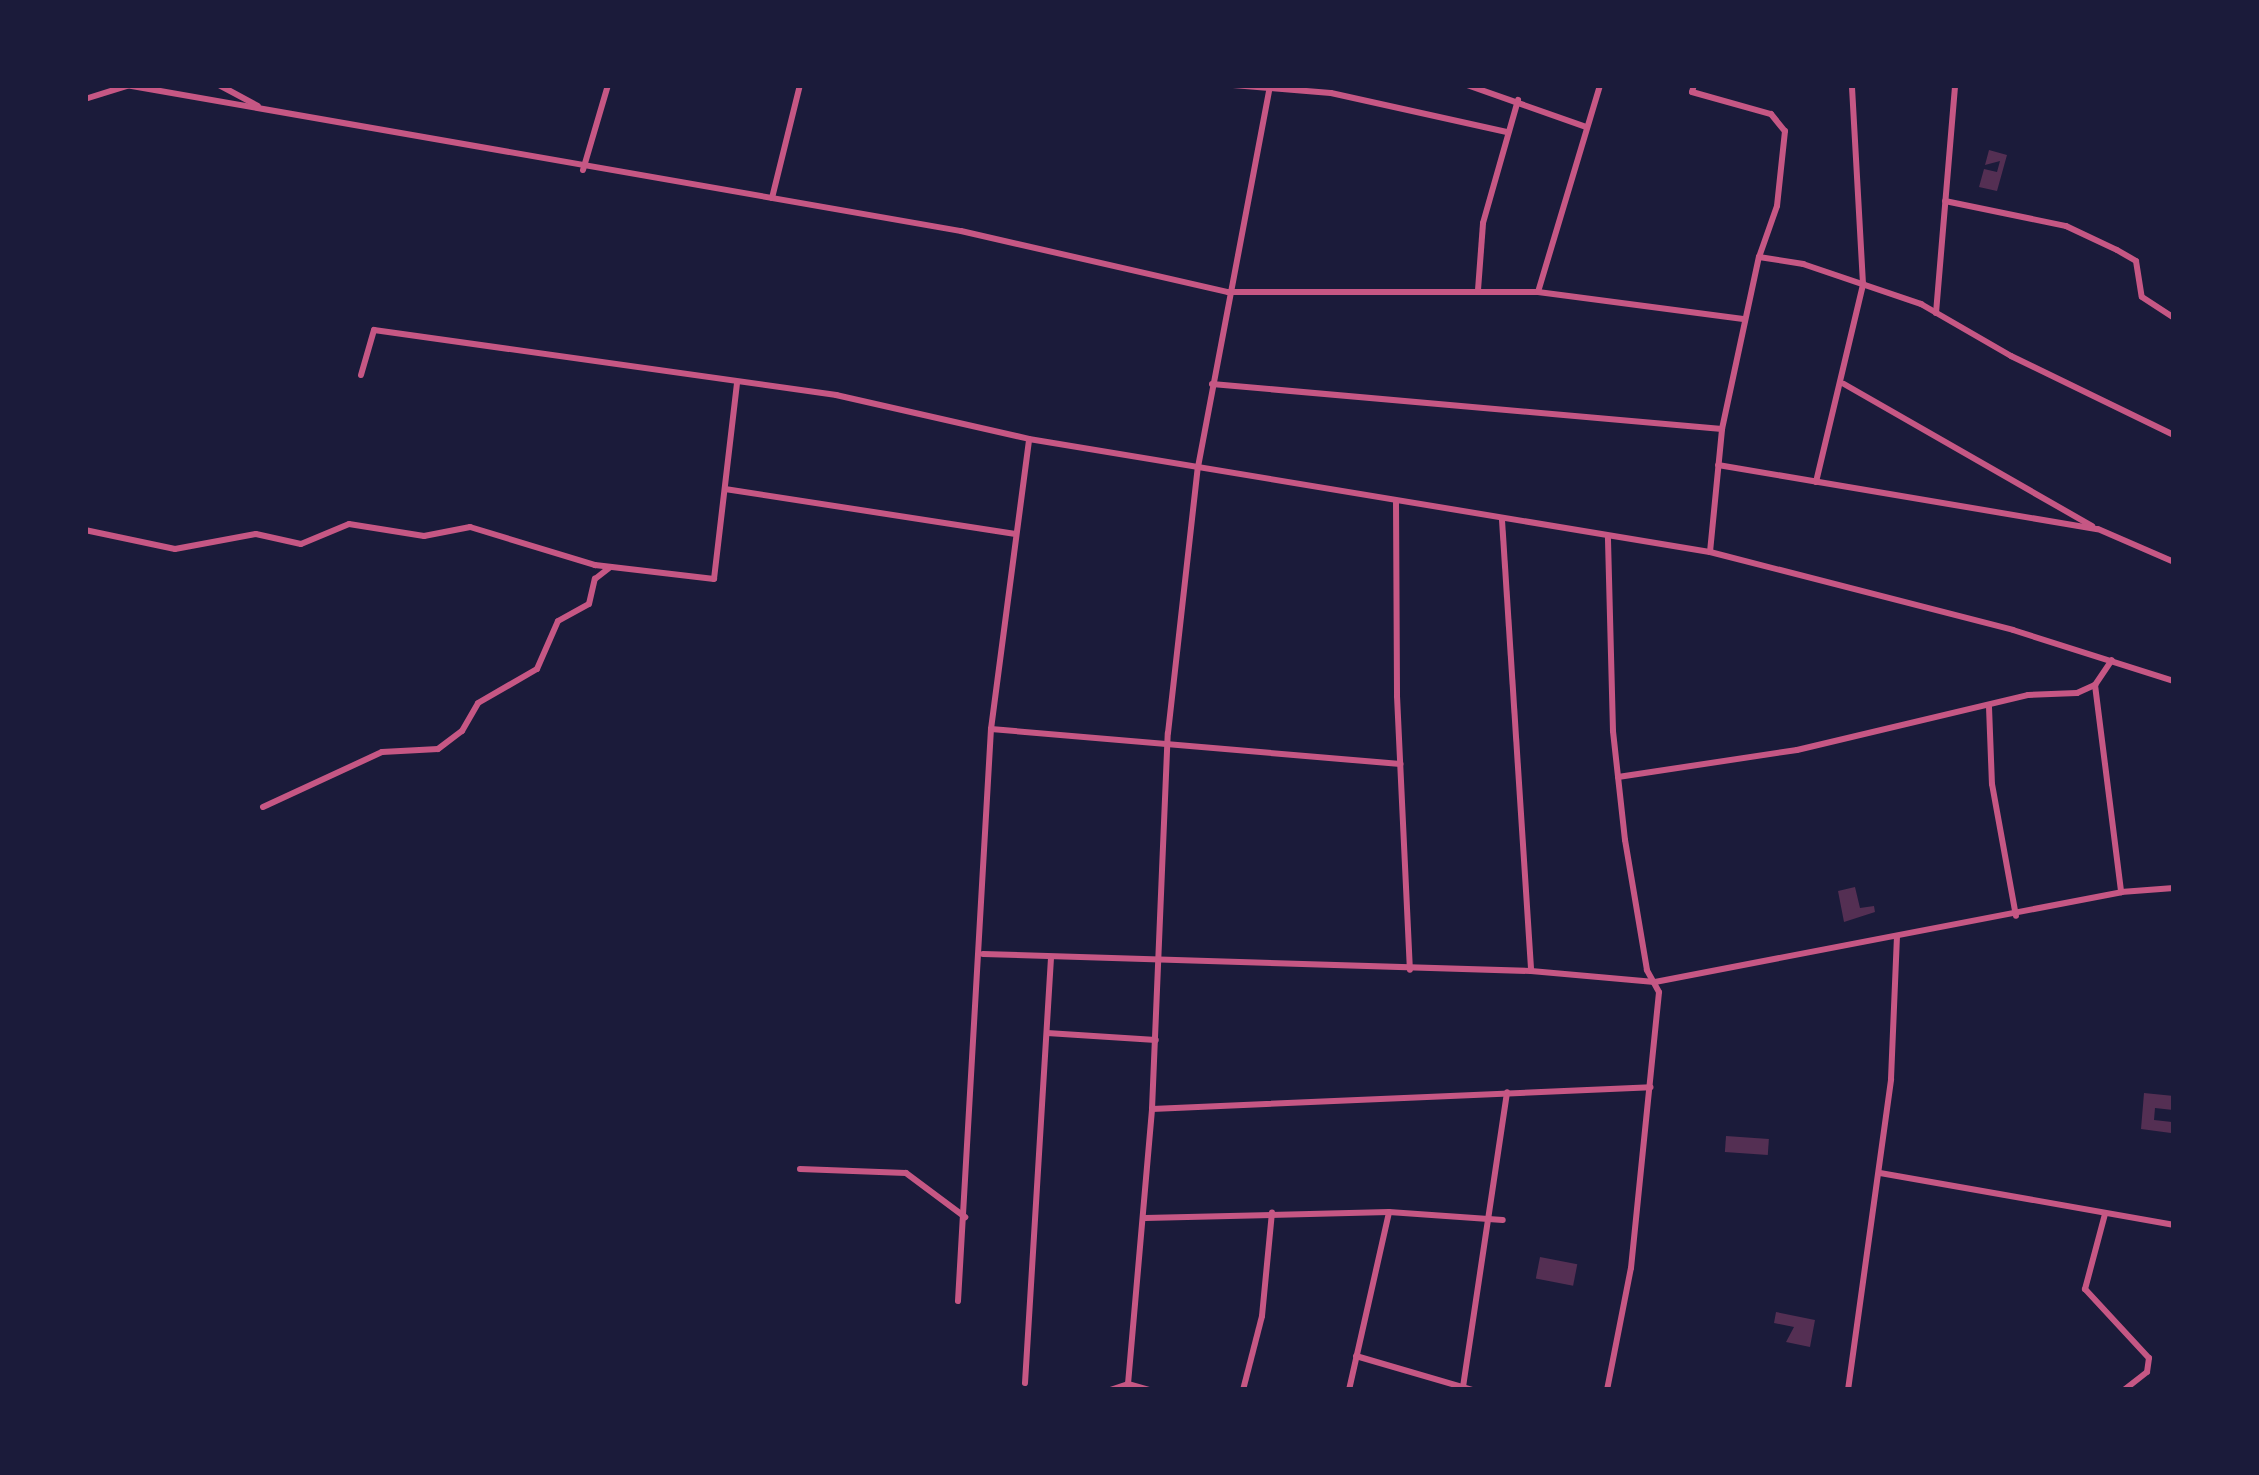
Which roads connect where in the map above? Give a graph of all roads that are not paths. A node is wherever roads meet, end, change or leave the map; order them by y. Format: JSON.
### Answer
{"nodes":[{"id":1,"x":127,"y":85,"type":"edge"},
{"id":2,"x":220,"y":85,"type":"edge"},
{"id":3,"x":608,"y":85,"type":"edge"},
{"id":4,"x":800,"y":85,"type":"edge"},
{"id":5,"x":1234,"y":85,"type":"edge"},
{"id":6,"x":1468,"y":85,"type":"edge"},
{"id":7,"x":1600,"y":85,"type":"edge"},
{"id":8,"x":1694,"y":85,"type":"edge"},
{"id":9,"x":1852,"y":85,"type":"edge"},
{"id":10,"x":1955,"y":85,"type":"edge"},
{"id":11,"x":1269,"y":88,"type":"edge"},
{"id":12,"x":85,"y":99,"type":"edge"},
{"id":13,"x":1518,"y":100,"type":"junction"},
{"id":14,"x":266,"y":110,"type":"junction"},
{"id":15,"x":1586,"y":126,"type":"junction"},
{"id":16,"x":1507,"y":132,"type":"junction"},
{"id":17,"x":582,"y":170,"type":"junction"},
{"id":18,"x":772,"y":198,"type":"junction"},
{"id":19,"x":1945,"y":201,"type":"junction"},
{"id":20,"x":1759,"y":257,"type":"junction"},
{"id":21,"x":1863,"y":284,"type":"junction"},
{"id":22,"x":1478,"y":290,"type":"junction"},
{"id":23,"x":1228,"y":292,"type":"junction"},
{"id":24,"x":1538,"y":292,"type":"junction"},
{"id":25,"x":1936,"y":313,"type":"junction"},
{"id":26,"x":2174,"y":318,"type":"edge"},
{"id":27,"x":1743,"y":319,"type":"junction"},
{"id":28,"x":361,"y":375,"type":"dead end"},
{"id":29,"x":737,"y":383,"type":"junction"},
{"id":30,"x":1212,"y":384,"type":"junction"},
{"id":31,"x":1844,"y":384,"type":"junction"},
{"id":32,"x":1722,"y":429,"type":"junction"},
{"id":33,"x":2174,"y":434,"type":"edge"},
{"id":34,"x":1029,"y":439,"type":"junction"},
{"id":35,"x":1718,"y":465,"type":"junction"},
{"id":36,"x":1198,"y":468,"type":"junction"},
{"id":37,"x":1816,"y":482,"type":"junction"},
{"id":38,"x":725,"y":489,"type":"junction"},
{"id":39,"x":1396,"y":500,"type":"junction"},
{"id":40,"x":1502,"y":520,"type":"junction"},
{"id":41,"x":2098,"y":529,"type":"junction"},
{"id":42,"x":85,"y":530,"type":"edge"},
{"id":43,"x":1016,"y":534,"type":"junction"},
{"id":44,"x":1608,"y":538,"type":"junction"},
{"id":45,"x":1710,"y":552,"type":"junction"},
{"id":46,"x":2174,"y":562,"type":"edge"},
{"id":47,"x":610,"y":567,"type":"junction"},
{"id":48,"x":2112,"y":660,"type":"junction"},
{"id":49,"x":2174,"y":681,"type":"edge"},
{"id":50,"x":2095,"y":685,"type":"junction"},
{"id":51,"x":1989,"y":707,"type":"junction"},
{"id":52,"x":991,"y":729,"type":"junction"},
{"id":53,"x":1167,"y":749,"type":"junction"},
{"id":54,"x":1401,"y":764,"type":"junction"},
{"id":55,"x":1618,"y":777,"type":"junction"},
{"id":56,"x":263,"y":807,"type":"dead end"},
{"id":57,"x":2174,"y":888,"type":"edge"},
{"id":58,"x":2121,"y":892,"type":"junction"},
{"id":59,"x":2016,"y":916,"type":"junction"},
{"id":60,"x":1897,"y":936,"type":"junction"},
{"id":61,"x":982,"y":954,"type":"junction"},
{"id":62,"x":1160,"y":958,"type":"junction"},
{"id":63,"x":1051,"y":959,"type":"junction"},
{"id":64,"x":1410,"y":970,"type":"junction"},
{"id":65,"x":1531,"y":972,"type":"junction"},
{"id":66,"x":1655,"y":982,"type":"junction"},
{"id":67,"x":1047,"y":1034,"type":"junction"},
{"id":68,"x":1156,"y":1040,"type":"junction"},
{"id":69,"x":1652,"y":1087,"type":"junction"},
{"id":70,"x":1508,"y":1092,"type":"junction"},
{"id":71,"x":1152,"y":1109,"type":"junction"},
{"id":72,"x":800,"y":1169,"type":"dead end"},
{"id":73,"x":1880,"y":1173,"type":"junction"},
{"id":74,"x":1272,"y":1212,"type":"junction"},
{"id":75,"x":1389,"y":1212,"type":"junction"},
{"id":76,"x":2105,"y":1214,"type":"junction"},
{"id":77,"x":965,"y":1217,"type":"junction"},
{"id":78,"x":1145,"y":1218,"type":"junction"},
{"id":79,"x":1487,"y":1219,"type":"junction"},
{"id":80,"x":1504,"y":1220,"type":"dead end"},
{"id":81,"x":2174,"y":1226,"type":"edge"},
{"id":82,"x":958,"y":1302,"type":"dead end"},
{"id":83,"x":1356,"y":1356,"type":"junction"},
{"id":84,"x":1025,"y":1383,"type":"dead end"},
{"id":85,"x":1128,"y":1384,"type":"junction"},
{"id":86,"x":1463,"y":1386,"type":"junction"},
{"id":87,"x":1110,"y":1390,"type":"edge"},
{"id":88,"x":1149,"y":1390,"type":"edge"},
{"id":89,"x":1243,"y":1390,"type":"edge"},
{"id":90,"x":1349,"y":1390,"type":"edge"},
{"id":91,"x":1472,"y":1390,"type":"edge"},
{"id":92,"x":1608,"y":1390,"type":"edge"},
{"id":93,"x":1848,"y":1390,"type":"edge"},
{"id":94,"x":2124,"y":1390,"type":"edge"}],
"edges":[{"from":1,"to":12,"type":"street"},
{"from":1,"to":14,"type":"street"},
{"from":2,"to":14,"type":"street"},
{"from":3,"to":17,"type":"street"},
{"from":4,"to":18,"type":"street"},
{"from":5,"to":11,"type":"street"},
{"from":6,"to":13,"type":"street"},
{"from":7,"to":15,"type":"street"},
{"from":8,"to":20,"type":"street"},
{"from":9,"to":21,"type":"street"},
{"from":10,"to":19,"type":"street"},
{"from":11,"to":16,"type":"street"},
{"from":11,"to":23,"type":"street"},
{"from":13,"to":15,"type":"street"},
{"from":13,"to":16,"type":"street"},
{"from":14,"to":17,"type":"street"},
{"from":15,"to":24,"type":"street"},
{"from":16,"to":22,"type":"street"},
{"from":17,"to":18,"type":"street"},
{"from":18,"to":23,"type":"street"},
{"from":19,"to":25,"type":"street"},
{"from":19,"to":26,"type":"street"},
{"from":20,"to":21,"type":"street"},
{"from":20,"to":27,"type":"street"},
{"from":21,"to":25,"type":"street"},
{"from":21,"to":31,"type":"street"},
{"from":22,"to":23,"type":"street"},
{"from":22,"to":24,"type":"street"},
{"from":23,"to":30,"type":"street"},
{"from":24,"to":27,"type":"street"},
{"from":25,"to":33,"type":"street"},
{"from":27,"to":32,"type":"street"},
{"from":28,"to":29,"type":"street"},
{"from":29,"to":34,"type":"street"},
{"from":29,"to":38,"type":"street"},
{"from":30,"to":32,"type":"street"},
{"from":30,"to":36,"type":"street"},
{"from":31,"to":37,"type":"street"},
{"from":31,"to":41,"type":"street"},
{"from":32,"to":35,"type":"street"},
{"from":34,"to":36,"type":"street"},
{"from":34,"to":43,"type":"street"},
{"from":35,"to":37,"type":"street"},
{"from":35,"to":45,"type":"street"},
{"from":36,"to":39,"type":"street"},
{"from":36,"to":53,"type":"street"},
{"from":37,"to":41,"type":"street"},
{"from":38,"to":43,"type":"street"},
{"from":38,"to":47,"type":"street"},
{"from":39,"to":40,"type":"street"},
{"from":39,"to":54,"type":"street"},
{"from":40,"to":44,"type":"street"},
{"from":40,"to":65,"type":"street"},
{"from":41,"to":46,"type":"street"},
{"from":42,"to":47,"type":"street"},
{"from":43,"to":52,"type":"street"},
{"from":44,"to":45,"type":"street"},
{"from":44,"to":55,"type":"street"},
{"from":45,"to":48,"type":"street"},
{"from":47,"to":56,"type":"street"},
{"from":48,"to":49,"type":"street"},
{"from":48,"to":50,"type":"street"},
{"from":50,"to":51,"type":"street"},
{"from":50,"to":58,"type":"street"},
{"from":51,"to":55,"type":"street"},
{"from":51,"to":59,"type":"street"},
{"from":52,"to":53,"type":"street"},
{"from":52,"to":61,"type":"street"},
{"from":53,"to":54,"type":"street"},
{"from":53,"to":62,"type":"street"},
{"from":54,"to":64,"type":"street"},
{"from":55,"to":66,"type":"street"},
{"from":57,"to":58,"type":"street"},
{"from":58,"to":59,"type":"street"},
{"from":59,"to":60,"type":"street"},
{"from":60,"to":66,"type":"street"},
{"from":60,"to":73,"type":"street"},
{"from":61,"to":63,"type":"street"},
{"from":61,"to":77,"type":"street"},
{"from":62,"to":63,"type":"street"},
{"from":62,"to":64,"type":"street"},
{"from":62,"to":68,"type":"street"},
{"from":63,"to":67,"type":"street"},
{"from":64,"to":65,"type":"street"},
{"from":65,"to":66,"type":"street"},
{"from":66,"to":69,"type":"street"},
{"from":67,"to":68,"type":"street"},
{"from":67,"to":84,"type":"street"},
{"from":68,"to":71,"type":"street"},
{"from":69,"to":70,"type":"street"},
{"from":69,"to":92,"type":"street"},
{"from":70,"to":71,"type":"street"},
{"from":70,"to":79,"type":"street"},
{"from":71,"to":78,"type":"street"},
{"from":72,"to":77,"type":"street"},
{"from":73,"to":76,"type":"street"},
{"from":73,"to":93,"type":"street"},
{"from":74,"to":75,"type":"street"},
{"from":74,"to":78,"type":"street"},
{"from":74,"to":89,"type":"street"},
{"from":75,"to":79,"type":"street"},
{"from":75,"to":83,"type":"street"},
{"from":76,"to":81,"type":"street"},
{"from":76,"to":94,"type":"street"},
{"from":77,"to":82,"type":"street"},
{"from":78,"to":85,"type":"street"},
{"from":79,"to":80,"type":"street"},
{"from":79,"to":86,"type":"street"},
{"from":83,"to":86,"type":"street"},
{"from":83,"to":90,"type":"street"},
{"from":85,"to":87,"type":"street"},
{"from":85,"to":88,"type":"street"},
{"from":86,"to":91,"type":"street"}]}
